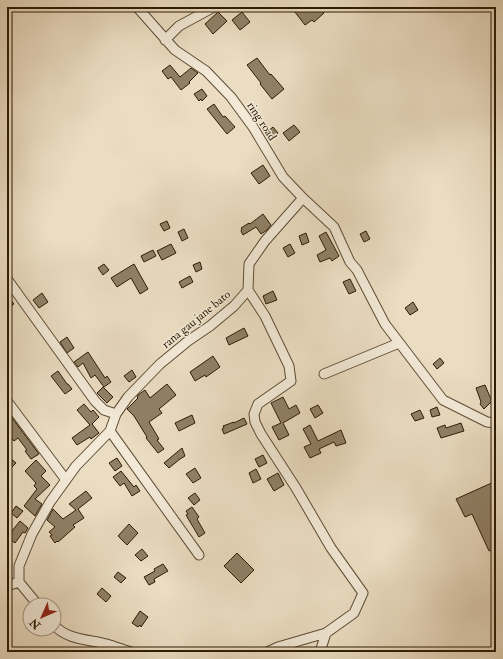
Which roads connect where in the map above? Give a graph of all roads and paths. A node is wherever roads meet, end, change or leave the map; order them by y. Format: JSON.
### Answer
{"nodes":[{"id":1,"x":137,"y":7,"type":"edge"},
{"id":2,"x":214,"y":7,"type":"edge"},
{"id":3,"x":165,"y":40,"type":"junction"},
{"id":4,"x":303,"y":198,"type":"junction"},
{"id":5,"x":7,"y":279,"type":"edge"},
{"id":6,"x":248,"y":290,"type":"junction"},
{"id":7,"x":399,"y":343,"type":"junction"},
{"id":8,"x":324,"y":374,"type":"dead end"},
{"id":9,"x":7,"y":401,"type":"edge"},
{"id":10,"x":116,"y":414,"type":"junction"},
{"id":11,"x":496,"y":423,"type":"edge"},
{"id":12,"x":110,"y":431,"type":"junction"},
{"id":13,"x":66,"y":480,"type":"junction"},
{"id":14,"x":199,"y":555,"type":"dead end"},
{"id":15,"x":19,"y":582,"type":"junction"},
{"id":16,"x":7,"y":586,"type":"edge"},
{"id":17,"x":31,"y":597,"type":"edge"},
{"id":18,"x":62,"y":631,"type":"edge"},
{"id":19,"x":326,"y":633,"type":"junction"},
{"id":20,"x":132,"y":652,"type":"edge"},
{"id":21,"x":267,"y":652,"type":"edge"},
{"id":22,"x":320,"y":652,"type":"edge"}],
"edges":[{"from":1,"to":3,"type":"street","name":"ring road"},
{"from":2,"to":3,"type":"street"},
{"from":3,"to":4,"type":"street","name":"ring road"},
{"from":4,"to":6,"type":"street","name":"rana gau jane bato"},
{"from":4,"to":7,"type":"street","name":"ring road"},
{"from":5,"to":10,"type":"street"},
{"from":6,"to":10,"type":"street","name":"rana gau jane bato"},
{"from":6,"to":19,"type":"street"},
{"from":7,"to":8,"type":"street"},
{"from":7,"to":11,"type":"street","name":"ring road"},
{"from":9,"to":13,"type":"street"},
{"from":10,"to":12,"type":"street","name":"rana gau jane bato"},
{"from":12,"to":13,"type":"street"},
{"from":12,"to":14,"type":"street"},
{"from":13,"to":15,"type":"street"},
{"from":15,"to":16,"type":"street"},
{"from":15,"to":17,"type":"street"},
{"from":18,"to":20,"type":"street"},
{"from":19,"to":21,"type":"street"},
{"from":19,"to":22,"type":"street"}]}
